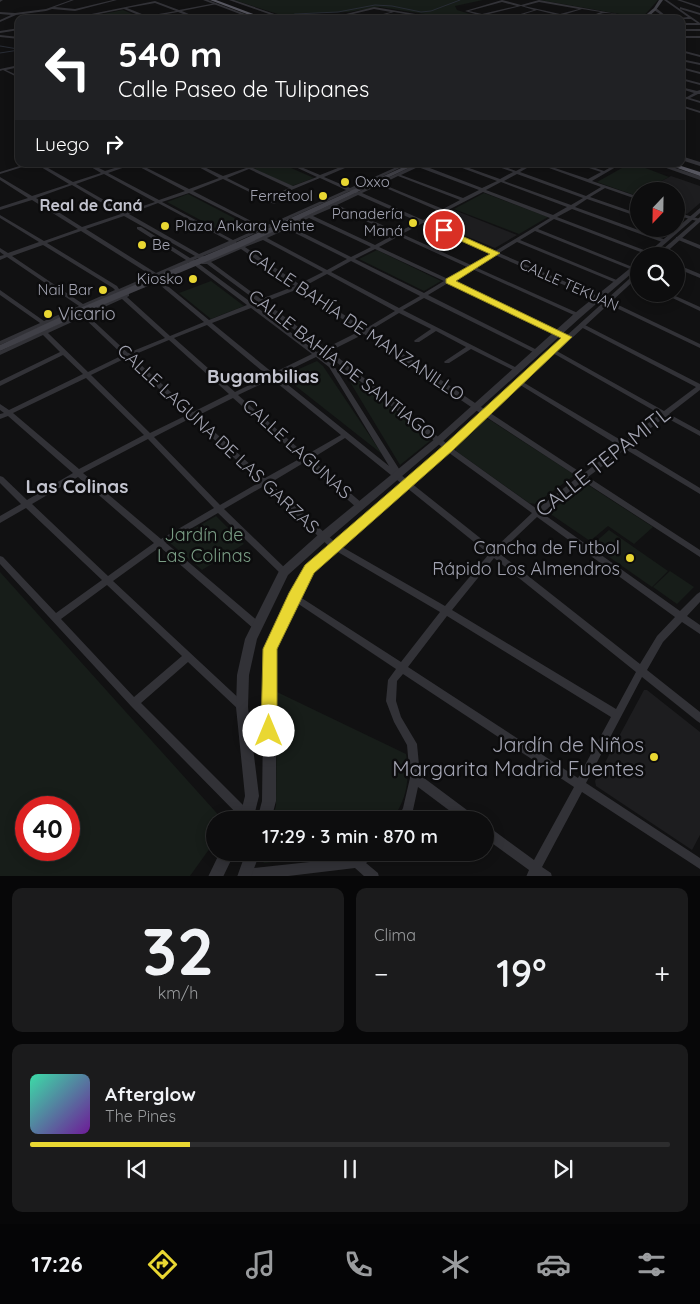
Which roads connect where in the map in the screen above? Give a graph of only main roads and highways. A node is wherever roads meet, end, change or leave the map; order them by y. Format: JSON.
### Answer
{"nodes":[{"id":1,"x":661,"y":0,"type":"edge"},
{"id":2,"x":216,"y":2,"type":"edge"},
{"id":3,"x":242,"y":14,"type":"road end"},
{"id":4,"x":253,"y":15,"type":"edge"},
{"id":5,"x":260,"y":15,"type":"edge"},
{"id":6,"x":648,"y":15,"type":"edge"},
{"id":7,"x":685,"y":166,"type":"edge"},
{"id":8,"x":410,"y":167,"type":"edge"},
{"id":9,"x":678,"y":167,"type":"edge"},
{"id":10,"x":700,"y":170,"type":"edge"},
{"id":11,"x":700,"y":174,"type":"edge"},
{"id":12,"x":1,"y":342,"type":"edge"}],
"edges":[{"from":1,"to":6,"type":"main road"},
{"from":2,"to":3,"type":"highway"},
{"from":2,"to":4,"type":"highway"},
{"from":2,"to":5,"type":"highway"},
{"from":7,"to":10,"type":"highway"},
{"from":8,"to":12,"type":"main road"},
{"from":9,"to":11,"type":"highway"}]}
